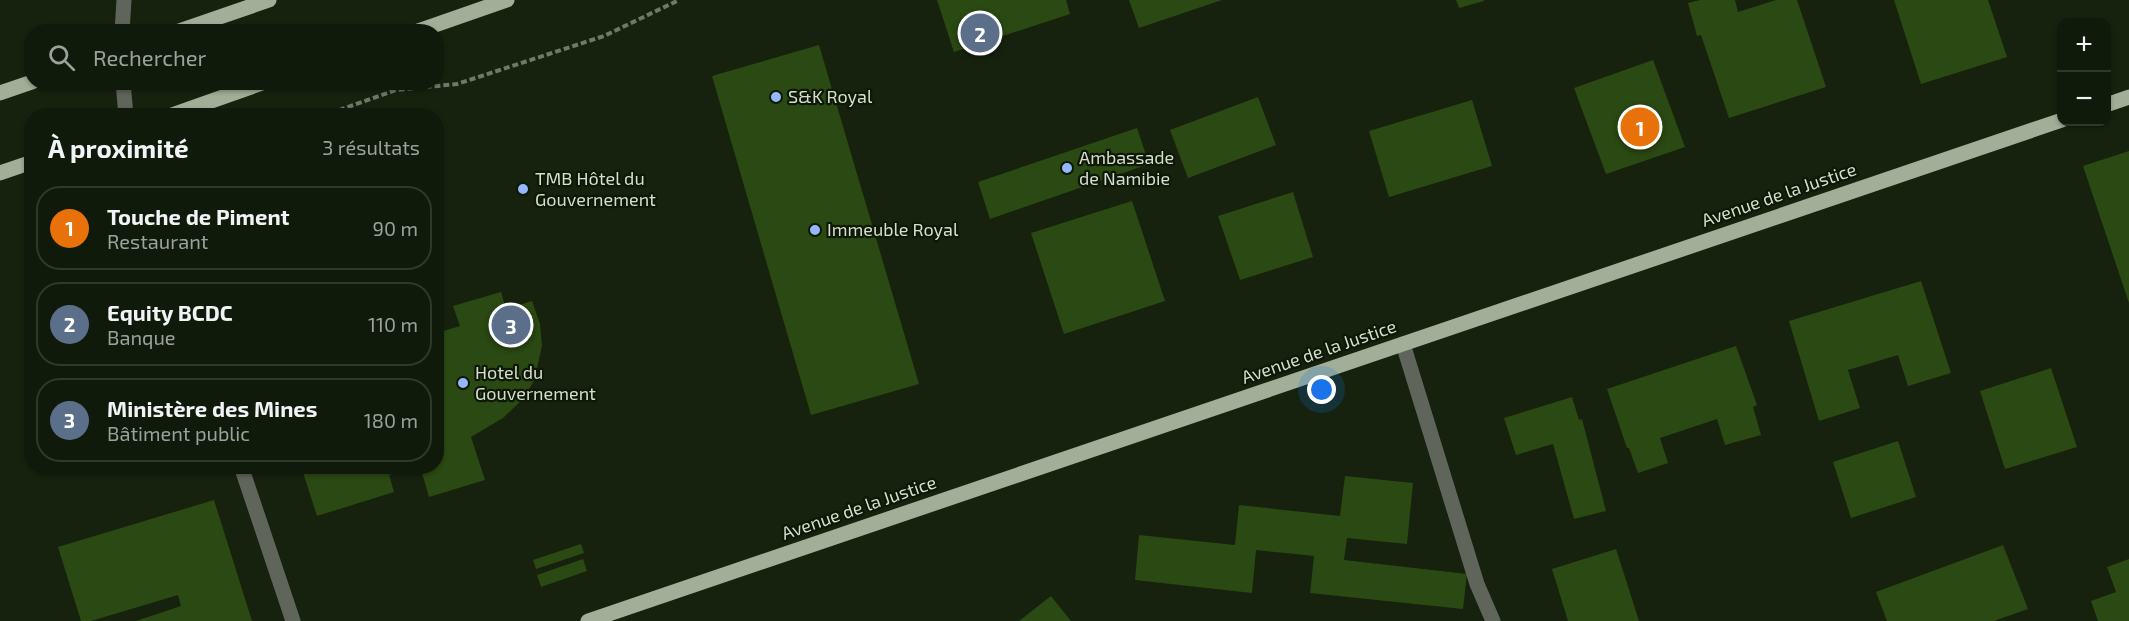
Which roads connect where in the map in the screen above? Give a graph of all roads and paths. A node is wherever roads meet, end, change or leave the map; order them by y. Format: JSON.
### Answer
{"nodes":[{"id":1,"x":124,"y":0,"type":"edge"},
{"id":2,"x":269,"y":0,"type":"edge"},
{"id":3,"x":507,"y":0,"type":"edge"},
{"id":4,"x":679,"y":0,"type":"edge"},
{"id":5,"x":122,"y":24,"type":"edge"},
{"id":6,"x":199,"y":24,"type":"edge"},
{"id":7,"x":438,"y":24,"type":"edge"},
{"id":8,"x":24,"y":85,"type":"edge"},
{"id":9,"x":444,"y":85,"type":"edge"},
{"id":10,"x":124,"y":90,"type":"edge"},
{"id":11,"x":242,"y":90,"type":"edge"},
{"id":12,"x":396,"y":90,"type":"edge"},
{"id":13,"x":0,"y":93,"type":"edge"},
{"id":14,"x":2129,"y":97,"type":"edge"},
{"id":15,"x":2111,"y":103,"type":"edge"},
{"id":16,"x":125,"y":108,"type":"edge"},
{"id":17,"x":192,"y":108,"type":"edge"},
{"id":18,"x":345,"y":108,"type":"edge"},
{"id":19,"x":2057,"y":121,"type":"edge"},
{"id":20,"x":24,"y":165,"type":"edge"},
{"id":21,"x":0,"y":173,"type":"edge"},
{"id":22,"x":1404,"y":344,"type":"junction"},
{"id":23,"x":244,"y":474,"type":"edge"},
{"id":24,"x":595,"y":620,"type":"edge"},
{"id":25,"x":293,"y":621,"type":"edge"},
{"id":26,"x":1493,"y":621,"type":"edge"}],
"edges":[{"from":1,"to":5,"type":"street"},
{"from":2,"to":6,"type":"main road"},
{"from":3,"to":7,"type":"main road"},
{"from":4,"to":9,"type":"path"},
{"from":8,"to":13,"type":"main road"},
{"from":10,"to":16,"type":"street"},
{"from":11,"to":17,"type":"main road"},
{"from":12,"to":18,"type":"path"},
{"from":14,"to":15,"type":"main road"},
{"from":19,"to":22,"type":"main road","name":"Avenue de la Justice"},
{"from":20,"to":21,"type":"main road"},
{"from":22,"to":24,"type":"main road","name":"Avenue de la Justice"},
{"from":22,"to":26,"type":"street"},
{"from":23,"to":25,"type":"street"}]}
